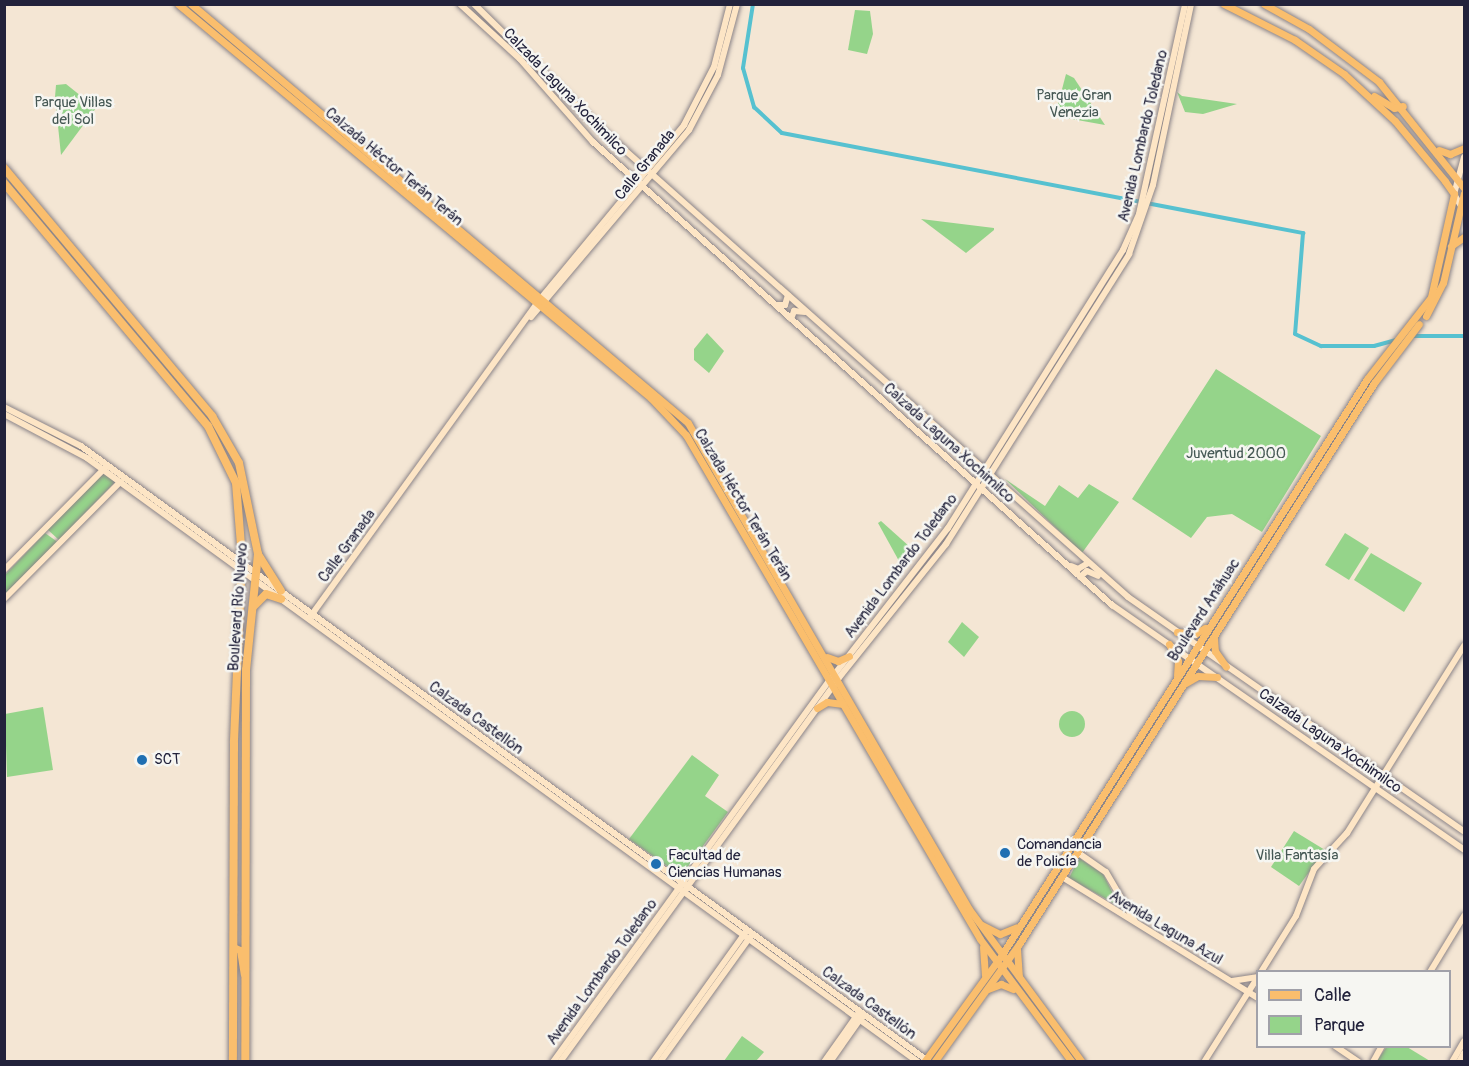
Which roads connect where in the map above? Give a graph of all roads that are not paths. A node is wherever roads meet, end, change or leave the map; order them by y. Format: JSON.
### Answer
{"nodes":[{"id":1,"x":178,"y":4,"type":"edge"},
{"id":2,"x":185,"y":4,"type":"edge"},
{"id":3,"x":191,"y":4,"type":"edge"},
{"id":4,"x":460,"y":4,"type":"edge"},
{"id":5,"x":474,"y":4,"type":"edge"},
{"id":6,"x":730,"y":4,"type":"edge"},
{"id":7,"x":737,"y":4,"type":"edge"},
{"id":8,"x":1185,"y":4,"type":"edge"},
{"id":9,"x":1191,"y":4,"type":"edge"},
{"id":10,"x":1224,"y":4,"type":"edge"},
{"id":11,"x":1264,"y":4,"type":"edge"},
{"id":12,"x":207,"y":17,"type":"junction"},
{"id":13,"x":223,"y":42,"type":"junction"},
{"id":14,"x":258,"y":59,"type":"junction"},
{"id":15,"x":1361,"y":88,"type":"junction"},
{"id":16,"x":1403,"y":106,"type":"junction"},
{"id":17,"x":1464,"y":148,"type":"edge"},
{"id":18,"x":1438,"y":149,"type":"junction"},
{"id":19,"x":1464,"y":157,"type":"edge"},
{"id":20,"x":4,"y":168,"type":"edge"},
{"id":21,"x":651,"y":173,"type":"junction"},
{"id":22,"x":1458,"y":177,"type":"junction"},
{"id":23,"x":4,"y":183,"type":"edge"},
{"id":24,"x":640,"y":185,"type":"junction"},
{"id":25,"x":1464,"y":188,"type":"edge"},
{"id":26,"x":12,"y":193,"type":"junction"},
{"id":27,"x":1464,"y":193,"type":"edge"},
{"id":28,"x":1454,"y":194,"type":"junction"},
{"id":29,"x":31,"y":201,"type":"junction"},
{"id":30,"x":1145,"y":202,"type":"junction"},
{"id":31,"x":1463,"y":208,"type":"edge"},
{"id":32,"x":1464,"y":237,"type":"edge"},
{"id":33,"x":1451,"y":246,"type":"junction"},
{"id":34,"x":788,"y":295,"type":"junction"},
{"id":35,"x":543,"y":303,"type":"junction"},
{"id":36,"x":776,"y":305,"type":"junction"},
{"id":37,"x":808,"y":314,"type":"junction"},
{"id":38,"x":791,"y":319,"type":"junction"},
{"id":39,"x":1075,"y":327,"type":"junction"},
{"id":40,"x":1073,"y":342,"type":"junction"},
{"id":41,"x":1059,"y":351,"type":"junction"},
{"id":42,"x":1056,"y":370,"type":"junction"},
{"id":43,"x":4,"y":407,"type":"edge"},
{"id":44,"x":4,"y":414,"type":"edge"},
{"id":45,"x":994,"y":455,"type":"junction"},
{"id":46,"x":970,"y":458,"type":"junction"},
{"id":47,"x":102,"y":469,"type":"junction"},
{"id":48,"x":987,"y":473,"type":"junction"},
{"id":49,"x":121,"y":478,"type":"junction"},
{"id":50,"x":979,"y":486,"type":"junction"},
{"id":51,"x":994,"y":499,"type":"junction"},
{"id":52,"x":970,"y":507,"type":"junction"},
{"id":53,"x":1038,"y":539,"type":"junction"},
{"id":54,"x":258,"y":554,"type":"junction"},
{"id":55,"x":926,"y":556,"type":"junction"},
{"id":56,"x":1088,"y":562,"type":"junction"},
{"id":57,"x":930,"y":564,"type":"junction"},
{"id":58,"x":241,"y":566,"type":"junction"},
{"id":59,"x":4,"y":570,"type":"edge"},
{"id":60,"x":1244,"y":574,"type":"junction"},
{"id":61,"x":256,"y":577,"type":"junction"},
{"id":62,"x":1080,"y":577,"type":"junction"},
{"id":63,"x":281,"y":595,"type":"junction"},
{"id":64,"x":1128,"y":597,"type":"junction"},
{"id":65,"x":1238,"y":598,"type":"junction"},
{"id":66,"x":4,"y":599,"type":"edge"},
{"id":67,"x":251,"y":610,"type":"junction"},
{"id":68,"x":310,"y":617,"type":"junction"},
{"id":69,"x":1210,"y":625,"type":"junction"},
{"id":70,"x":1177,"y":632,"type":"junction"},
{"id":71,"x":1214,"y":634,"type":"junction"},
{"id":72,"x":1169,"y":644,"type":"junction"},
{"id":73,"x":1464,"y":646,"type":"edge"},
{"id":74,"x":1197,"y":647,"type":"junction"},
{"id":75,"x":1204,"y":652,"type":"junction"},
{"id":76,"x":825,"y":655,"type":"junction"},
{"id":77,"x":849,"y":656,"type":"junction"},
{"id":78,"x":1193,"y":660,"type":"junction"},
{"id":79,"x":1226,"y":667,"type":"junction"},
{"id":80,"x":1217,"y":677,"type":"junction"},
{"id":81,"x":834,"y":679,"type":"junction"},
{"id":82,"x":1179,"y":683,"type":"junction"},
{"id":83,"x":843,"y":704,"type":"junction"},
{"id":84,"x":817,"y":708,"type":"junction"},
{"id":85,"x":1156,"y":711,"type":"junction"},
{"id":86,"x":1142,"y":748,"type":"junction"},
{"id":87,"x":234,"y":764,"type":"junction"},
{"id":88,"x":1119,"y":768,"type":"junction"},
{"id":89,"x":1384,"y":776,"type":"junction"},
{"id":90,"x":758,"y":777,"type":"junction"},
{"id":91,"x":1124,"y":777,"type":"junction"},
{"id":92,"x":245,"y":782,"type":"junction"},
{"id":93,"x":1376,"y":788,"type":"junction"},
{"id":94,"x":753,"y":796,"type":"junction"},
{"id":95,"x":736,"y":808,"type":"junction"},
{"id":96,"x":904,"y":811,"type":"junction"},
{"id":97,"x":729,"y":828,"type":"junction"},
{"id":98,"x":719,"y":831,"type":"junction"},
{"id":99,"x":1464,"y":831,"type":"edge"},
{"id":100,"x":932,"y":844,"type":"junction"},
{"id":101,"x":714,"y":849,"type":"junction"},
{"id":102,"x":1069,"y":849,"type":"junction"},
{"id":103,"x":1464,"y":850,"type":"edge"},
{"id":104,"x":1077,"y":852,"type":"junction"},
{"id":105,"x":938,"y":870,"type":"junction"},
{"id":106,"x":1062,"y":876,"type":"junction"},
{"id":107,"x":683,"y":888,"type":"junction"},
{"id":108,"x":962,"y":896,"type":"junction"},
{"id":109,"x":1124,"y":905,"type":"junction"},
{"id":110,"x":1113,"y":910,"type":"junction"},
{"id":111,"x":1464,"y":916,"type":"edge"},
{"id":112,"x":1134,"y":920,"type":"junction"},
{"id":113,"x":978,"y":922,"type":"junction"},
{"id":114,"x":1022,"y":924,"type":"junction"},
{"id":115,"x":748,"y":935,"type":"junction"},
{"id":116,"x":980,"y":939,"type":"junction"},
{"id":117,"x":1019,"y":944,"type":"junction"},
{"id":118,"x":233,"y":947,"type":"junction"},
{"id":119,"x":1001,"y":963,"type":"junction"},
{"id":120,"x":1262,"y":970,"type":"edge"},
{"id":121,"x":1431,"y":970,"type":"edge"},
{"id":122,"x":245,"y":976,"type":"junction"},
{"id":123,"x":1256,"y":977,"type":"edge"},
{"id":124,"x":1256,"y":979,"type":"edge"},
{"id":125,"x":1228,"y":980,"type":"junction"},
{"id":126,"x":983,"y":982,"type":"junction"},
{"id":127,"x":1022,"y":984,"type":"junction"},
{"id":128,"x":986,"y":990,"type":"junction"},
{"id":129,"x":1248,"y":992,"type":"junction"},
{"id":130,"x":1022,"y":996,"type":"junction"},
{"id":131,"x":1256,"y":997,"type":"edge"},
{"id":132,"x":860,"y":1015,"type":"junction"},
{"id":133,"x":1464,"y":1041,"type":"edge"},
{"id":134,"x":1337,"y":1048,"type":"edge"},
{"id":135,"x":1381,"y":1048,"type":"edge"},
{"id":136,"x":1464,"y":1053,"type":"edge"},
{"id":137,"x":824,"y":1061,"type":"edge"},
{"id":138,"x":926,"y":1061,"type":"edge"},
{"id":139,"x":233,"y":1062,"type":"edge"},
{"id":140,"x":245,"y":1062,"type":"edge"},
{"id":141,"x":553,"y":1062,"type":"edge"},
{"id":142,"x":560,"y":1062,"type":"edge"},
{"id":143,"x":653,"y":1062,"type":"edge"},
{"id":144,"x":660,"y":1062,"type":"edge"},
{"id":145,"x":830,"y":1062,"type":"edge"},
{"id":146,"x":1072,"y":1062,"type":"edge"},
{"id":147,"x":1082,"y":1062,"type":"edge"},
{"id":148,"x":1204,"y":1062,"type":"edge"},
{"id":149,"x":1359,"y":1062,"type":"edge"},
{"id":150,"x":1373,"y":1062,"type":"edge"},
{"id":151,"x":1452,"y":1062,"type":"edge"},
{"id":152,"x":1459,"y":1062,"type":"edge"}],
"edges":[{"from":1,"to":13,"type":"main road","name":"Calzada Héctor Terán Terán"},
{"from":2,"to":12,"type":"main road"},
{"from":3,"to":12,"type":"main road","name":"Calzada Héctor Terán Terán"},
{"from":4,"to":24,"type":"main road","name":"Calzada Laguna Xochimilco"},
{"from":5,"to":21,"type":"main road","name":"Calzada Laguna Xochimilco"},
{"from":6,"to":21,"type":"main road","name":"Calle Granada"},
{"from":7,"to":21,"type":"main road","name":"Calle Granada"},
{"from":8,"to":30,"type":"main road","name":"Avenida Lombardo Toledano"},
{"from":9,"to":30,"type":"main road","name":"Avenida Lombardo Toledano"},
{"from":10,"to":15,"type":"main road"},
{"from":11,"to":16,"type":"main road"},
{"from":12,"to":14,"type":"main road","name":"Calzada Héctor Terán Terán"},
{"from":13,"to":14,"type":"main road"},
{"from":13,"to":35,"type":"main road","name":"Calzada Héctor Terán Terán"},
{"from":14,"to":35,"type":"main road","name":"Calzada Héctor Terán Terán"},
{"from":15,"to":16,"type":"main road"},
{"from":15,"to":28,"type":"main road"},
{"from":16,"to":18,"type":"main road"},
{"from":17,"to":18,"type":"main road"},
{"from":18,"to":22,"type":"main road"},
{"from":19,"to":22,"type":"main road","name":"Boulevard Anáhuac"},
{"from":20,"to":29,"type":"highway","name":"Boulevard Río Nuevo"},
{"from":21,"to":24,"type":"main road","name":"Calle Granada"},
{"from":21,"to":34,"type":"main road","name":"Calzada Laguna Xochimilco"},
{"from":22,"to":25,"type":"main road"},
{"from":22,"to":28,"type":"main road","name":"Boulevard Anáhuac"},
{"from":23,"to":26,"type":"highway","name":"Boulevard Río Nuevo"},
{"from":24,"to":35,"type":"main road","name":"Calle Granada"},
{"from":24,"to":36,"type":"main road","name":"Calzada Laguna Xochimilco"},
{"from":26,"to":29,"type":"highway"},
{"from":26,"to":58,"type":"highway","name":"Boulevard Río Nuevo"},
{"from":27,"to":31,"type":"main road","name":"Boulevard Anáhuac"},
{"from":28,"to":31,"type":"main road"},
{"from":28,"to":60,"type":"main road","name":"Boulevard Anáhuac"},
{"from":29,"to":54,"type":"highway","name":"Boulevard Río Nuevo"},
{"from":30,"to":39,"type":"main road","name":"Avenida Lombardo Toledano"},
{"from":30,"to":40,"type":"main road","name":"Avenida Lombardo Toledano"},
{"from":31,"to":33,"type":"main road","name":"Boulevard Anáhuac"},
{"from":32,"to":33,"type":"main road"},
{"from":33,"to":65,"type":"main road","name":"Boulevard Anáhuac"},
{"from":34,"to":36,"type":"main road"},
{"from":34,"to":37,"type":"main road","name":"Calzada Laguna Xochimilco"},
{"from":35,"to":68,"type":"main road","name":"Calle Granada"},
{"from":35,"to":76,"type":"main road","name":"Calzada Héctor Terán Terán"},
{"from":35,"to":81,"type":"main road","name":"Calzada Héctor Terán Terán"},
{"from":36,"to":38,"type":"main road","name":"Calzada Laguna Xochimilco"},
{"from":37,"to":38,"type":"main road"},
{"from":37,"to":46,"type":"main road","name":"Calzada Laguna Xochimilco"},
{"from":38,"to":50,"type":"main road","name":"Calzada Laguna Xochimilco"},
{"from":39,"to":40,"type":"main road"},
{"from":39,"to":41,"type":"main road","name":"Avenida Lombardo Toledano"},
{"from":40,"to":42,"type":"main road","name":"Avenida Lombardo Toledano"},
{"from":41,"to":42,"type":"main road"},
{"from":41,"to":45,"type":"main road","name":"Avenida Lombardo Toledano"},
{"from":42,"to":48,"type":"main road","name":"Avenida Lombardo Toledano"},
{"from":43,"to":49,"type":"main road","name":"Calzada Castellón"},
{"from":44,"to":47,"type":"main road","name":"Calzada Castellón"},
{"from":45,"to":46,"type":"main road"},
{"from":45,"to":48,"type":"main road","name":"Avenida Lombardo Toledano"},
{"from":46,"to":48,"type":"main road","name":"Calzada Laguna Xochimilco"},
{"from":47,"to":49,"type":"main road","name":"Calzada Castellón"},
{"from":47,"to":59,"type":"main road"},
{"from":48,"to":50,"type":"main road","name":"Avenida Lombardo Toledano"},
{"from":48,"to":56,"type":"main road","name":"Calzada Laguna Xochimilco"},
{"from":49,"to":58,"type":"main road","name":"Calzada Castellón"},
{"from":49,"to":66,"type":"main road"},
{"from":50,"to":51,"type":"main road","name":"Calzada Laguna Xochimilco"},
{"from":50,"to":52,"type":"main road","name":"Avenida Lombardo Toledano"},
{"from":50,"to":55,"type":"main road","name":"Avenida Lombardo Toledano"},
{"from":51,"to":52,"type":"main road"},
{"from":51,"to":53,"type":"main road","name":"Calzada Laguna Xochimilco"},
{"from":52,"to":57,"type":"main road","name":"Avenida Lombardo Toledano"},
{"from":53,"to":56,"type":"main road"},
{"from":53,"to":62,"type":"main road","name":"Calzada Laguna Xochimilco"},
{"from":54,"to":61,"type":"highway","name":"Boulevard Río Nuevo"},
{"from":54,"to":63,"type":"highway"},
{"from":55,"to":57,"type":"main road"},
{"from":55,"to":77,"type":"main road","name":"Avenida Lombardo Toledano"},
{"from":56,"to":64,"type":"main road","name":"Calzada Laguna Xochimilco"},
{"from":57,"to":81,"type":"main road","name":"Avenida Lombardo Toledano"},
{"from":58,"to":61,"type":"main road","name":"Calzada Castellón"},
{"from":58,"to":87,"type":"highway","name":"Boulevard Río Nuevo"},
{"from":60,"to":65,"type":"main road"},
{"from":60,"to":69,"type":"main road","name":"Boulevard Anáhuac"},
{"from":61,"to":63,"type":"main road","name":"Calzada Castellón"},
{"from":61,"to":67,"type":"highway","name":"Boulevard Río Nuevo"},
{"from":62,"to":64,"type":"main road"},
{"from":62,"to":72,"type":"main road","name":"Calzada Laguna Xochimilco"},
{"from":63,"to":67,"type":"highway"},
{"from":63,"to":68,"type":"main road","name":"Calzada Castellón"},
{"from":64,"to":70,"type":"main road","name":"Calzada Laguna Xochimilco"},
{"from":65,"to":71,"type":"main road","name":"Boulevard Anáhuac"},
{"from":67,"to":92,"type":"highway","name":"Boulevard Río Nuevo"},
{"from":68,"to":107,"type":"main road","name":"Calzada Castellón"},
{"from":69,"to":70,"type":"main road"},
{"from":69,"to":74,"type":"main road","name":"Boulevard Anáhuac"},
{"from":70,"to":74,"type":"main road","name":"Calzada Laguna Xochimilco"},
{"from":71,"to":75,"type":"main road","name":"Boulevard Anáhuac"},
{"from":71,"to":79,"type":"main road"},
{"from":72,"to":78,"type":"main road","name":"Calzada Laguna Xochimilco"},
{"from":72,"to":82,"type":"main road"},
{"from":73,"to":89,"type":"main road"},
{"from":74,"to":75,"type":"main road","name":"Calzada Laguna Xochimilco"},
{"from":74,"to":78,"type":"main road","name":"Boulevard Anáhuac"},
{"from":75,"to":78,"type":"main road","name":"Boulevard Anáhuac"},
{"from":75,"to":79,"type":"main road","name":"Calzada Laguna Xochimilco"},
{"from":76,"to":77,"type":"main road"},
{"from":76,"to":81,"type":"main road","name":"Calzada Héctor Terán Terán"},
{"from":77,"to":81,"type":"main road","name":"Avenida Lombardo Toledano"},
{"from":78,"to":80,"type":"main road","name":"Calzada Laguna Xochimilco"},
{"from":78,"to":82,"type":"main road","name":"Boulevard Anáhuac"},
{"from":79,"to":89,"type":"main road","name":"Calzada Laguna Xochimilco"},
{"from":80,"to":82,"type":"main road"},
{"from":80,"to":93,"type":"main road","name":"Calzada Laguna Xochimilco"},
{"from":81,"to":83,"type":"main road","name":"Calzada Héctor Terán Terán"},
{"from":81,"to":84,"type":"main road","name":"Avenida Lombardo Toledano"},
{"from":81,"to":90,"type":"main road","name":"Avenida Lombardo Toledano"},
{"from":81,"to":100,"type":"main road","name":"Calzada Héctor Terán Terán"},
{"from":82,"to":85,"type":"main road","name":"Boulevard Anáhuac"},
{"from":82,"to":86,"type":"main road","name":"Boulevard Anáhuac"},
{"from":83,"to":84,"type":"main road"},
{"from":83,"to":96,"type":"main road","name":"Calzada Héctor Terán Terán"},
{"from":84,"to":94,"type":"main road","name":"Avenida Lombardo Toledano"},
{"from":85,"to":86,"type":"main road"},
{"from":85,"to":88,"type":"main road","name":"Boulevard Anáhuac"},
{"from":86,"to":91,"type":"main road","name":"Boulevard Anáhuac"},
{"from":87,"to":92,"type":"highway"},
{"from":87,"to":118,"type":"highway","name":"Boulevard Río Nuevo"},
{"from":88,"to":91,"type":"main road"},
{"from":88,"to":102,"type":"main road","name":"Boulevard Anáhuac"},
{"from":89,"to":93,"type":"main road"},
{"from":89,"to":99,"type":"main road","name":"Calzada Laguna Xochimilco"},
{"from":90,"to":94,"type":"main road"},
{"from":90,"to":95,"type":"main road","name":"Avenida Lombardo Toledano"},
{"from":91,"to":104,"type":"main road","name":"Boulevard Anáhuac"},
{"from":92,"to":122,"type":"highway","name":"Boulevard Río Nuevo"},
{"from":93,"to":103,"type":"main road","name":"Calzada Laguna Xochimilco"},
{"from":93,"to":120,"type":"main road"},
{"from":94,"to":97,"type":"main road","name":"Avenida Lombardo Toledano"},
{"from":95,"to":97,"type":"main road"},
{"from":95,"to":98,"type":"main road","name":"Avenida Lombardo Toledano"},
{"from":96,"to":100,"type":"main road"},
{"from":96,"to":105,"type":"main road","name":"Calzada Héctor Terán Terán"},
{"from":97,"to":101,"type":"main road","name":"Avenida Lombardo Toledano"},
{"from":98,"to":101,"type":"main road"},
{"from":98,"to":107,"type":"main road","name":"Avenida Lombardo Toledano"},
{"from":100,"to":108,"type":"main road","name":"Calzada Héctor Terán Terán"},
{"from":101,"to":107,"type":"main road","name":"Avenida Lombardo Toledano"},
{"from":102,"to":106,"type":"main road"},
{"from":102,"to":114,"type":"main road","name":"Boulevard Anáhuac"},
{"from":104,"to":106,"type":"main road","name":"Boulevard Anáhuac"},
{"from":104,"to":109,"type":"main road"},
{"from":105,"to":108,"type":"main road"},
{"from":105,"to":116,"type":"main road","name":"Calzada Héctor Terán Terán"},
{"from":106,"to":110,"type":"main road","name":"Avenida Laguna Azul"},
{"from":106,"to":117,"type":"main road","name":"Boulevard Anáhuac"},
{"from":107,"to":115,"type":"main road","name":"Calzada Castellón"},
{"from":107,"to":141,"type":"main road","name":"Avenida Lombardo Toledano"},
{"from":107,"to":142,"type":"main road","name":"Avenida Lombardo Toledano"},
{"from":108,"to":113,"type":"main road","name":"Calzada Héctor Terán Terán"},
{"from":109,"to":110,"type":"main road"},
{"from":109,"to":112,"type":"main road"},
{"from":110,"to":112,"type":"main road","name":"Avenida Laguna Azul"},
{"from":111,"to":121,"type":"main road"},
{"from":112,"to":125,"type":"main road","name":"Avenida Laguna Azul"},
{"from":113,"to":114,"type":"main road"},
{"from":113,"to":119,"type":"main road","name":"Calzada Héctor Terán Terán"},
{"from":114,"to":119,"type":"main road","name":"Boulevard Anáhuac"},
{"from":115,"to":132,"type":"main road","name":"Calzada Castellón"},
{"from":115,"to":143,"type":"main road"},
{"from":115,"to":144,"type":"main road"},
{"from":116,"to":119,"type":"main road","name":"Calzada Héctor Terán Terán"},
{"from":116,"to":126,"type":"main road"},
{"from":117,"to":119,"type":"main road","name":"Boulevard Anáhuac"},
{"from":117,"to":127,"type":"main road"},
{"from":118,"to":122,"type":"main road"},
{"from":118,"to":139,"type":"highway","name":"Boulevard Río Nuevo"},
{"from":119,"to":126,"type":"main road","name":"Boulevard Anáhuac"},
{"from":119,"to":127,"type":"main road","name":"Calzada Héctor Terán Terán"},
{"from":119,"to":128,"type":"main road","name":"Boulevard Anáhuac"},
{"from":119,"to":130,"type":"main road","name":"Calzada Héctor Terán Terán"},
{"from":122,"to":140,"type":"highway","name":"Boulevard Río Nuevo"},
{"from":123,"to":125,"type":"main road"},
{"from":124,"to":129,"type":"main road"},
{"from":125,"to":129,"type":"main road","name":"Avenida Laguna Azul"},
{"from":126,"to":138,"type":"main road","name":"Boulevard Anáhuac"},
{"from":127,"to":147,"type":"main road","name":"Calzada Héctor Terán Terán"},
{"from":128,"to":130,"type":"main road"},
{"from":128,"to":138,"type":"main road","name":"Boulevard Anáhuac"},
{"from":129,"to":131,"type":"main road","name":"Avenida Laguna Azul"},
{"from":129,"to":148,"type":"main road"},
{"from":130,"to":146,"type":"main road","name":"Calzada Héctor Terán Terán"},
{"from":132,"to":137,"type":"main road"},
{"from":132,"to":138,"type":"main road","name":"Calzada Castellón"},
{"from":132,"to":145,"type":"main road"},
{"from":133,"to":151,"type":"main road"},
{"from":134,"to":149,"type":"main road"},
{"from":135,"to":150,"type":"main road"},
{"from":136,"to":152,"type":"main road"}]}
